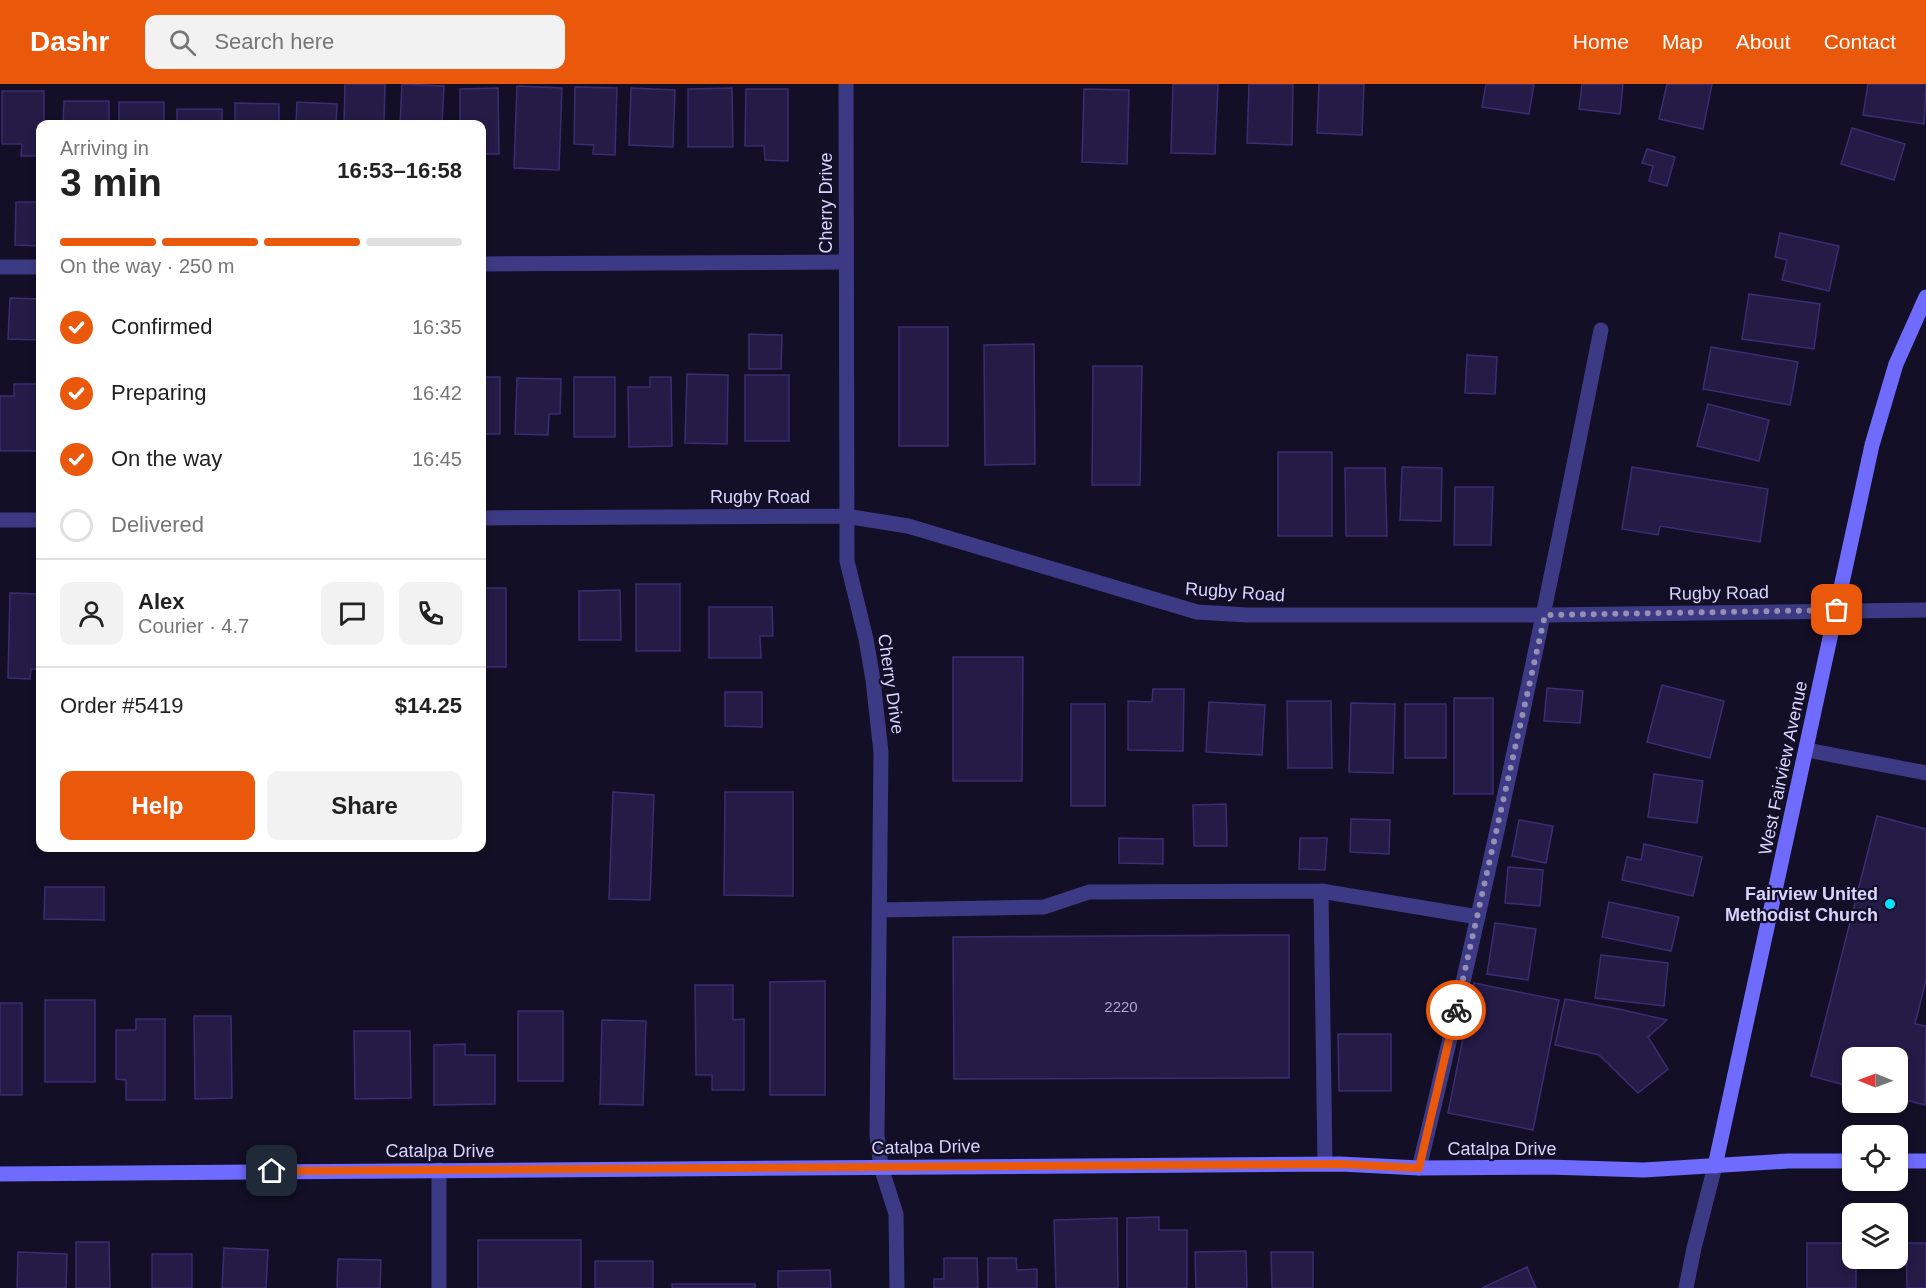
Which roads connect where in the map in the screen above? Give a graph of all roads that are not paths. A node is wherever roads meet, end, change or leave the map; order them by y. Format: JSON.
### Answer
{"nodes":[{"id":1,"x":846,"y":84,"type":"edge"},
{"id":2,"x":846,"y":262,"type":"junction"},
{"id":3,"x":486,"y":264,"type":"edge"},
{"id":4,"x":0,"y":267,"type":"edge"},
{"id":5,"x":36,"y":267,"type":"edge"},
{"id":6,"x":1926,"y":297,"type":"edge"},
{"id":7,"x":1600,"y":330,"type":"dead end"},
{"id":8,"x":845,"y":516,"type":"junction"},
{"id":9,"x":486,"y":518,"type":"edge"},
{"id":10,"x":0,"y":520,"type":"edge"},
{"id":11,"x":36,"y":520,"type":"edge"},
{"id":12,"x":1837,"y":610,"type":"junction"},
{"id":13,"x":1926,"y":610,"type":"edge"},
{"id":14,"x":1545,"y":615,"type":"junction"},
{"id":15,"x":1807,"y":750,"type":"junction"},
{"id":16,"x":1926,"y":773,"type":"edge"},
{"id":17,"x":1321,"y":891,"type":"junction"},
{"id":18,"x":880,"y":910,"type":"junction"},
{"id":19,"x":1478,"y":917,"type":"junction"},
{"id":20,"x":1842,"y":1161,"type":"edge"},
{"id":21,"x":1908,"y":1161,"type":"edge"},
{"id":22,"x":1926,"y":1161,"type":"edge"},
{"id":23,"x":1325,"y":1164,"type":"junction"},
{"id":24,"x":1715,"y":1166,"type":"junction"},
{"id":25,"x":881,"y":1167,"type":"junction"},
{"id":26,"x":1419,"y":1168,"type":"junction"},
{"id":27,"x":439,"y":1170,"type":"junction"},
{"id":28,"x":0,"y":1174,"type":"edge"},
{"id":29,"x":439,"y":1288,"type":"edge"},
{"id":30,"x":897,"y":1288,"type":"edge"},
{"id":31,"x":1686,"y":1288,"type":"edge"}],
"edges":[{"from":1,"to":2,"type":"street","name":"Cherry Drive"},
{"from":2,"to":3,"type":"street"},
{"from":2,"to":8,"type":"street","name":"Cherry Drive"},
{"from":4,"to":5,"type":"street"},
{"from":6,"to":12,"type":"street","name":"West Fairview Avenue"},
{"from":7,"to":14,"type":"street"},
{"from":8,"to":9,"type":"street","name":"Rugby Road"},
{"from":8,"to":14,"type":"street","name":"Rugby Road"},
{"from":8,"to":18,"type":"street","name":"Cherry Drive"},
{"from":10,"to":11,"type":"street"},
{"from":12,"to":13,"type":"street","name":"Rugby Road"},
{"from":12,"to":14,"type":"street","name":"Rugby Road"},
{"from":12,"to":15,"type":"street","name":"West Fairview Avenue"},
{"from":14,"to":19,"type":"street"},
{"from":15,"to":16,"type":"street"},
{"from":15,"to":24,"type":"street","name":"West Fairview Avenue"},
{"from":17,"to":18,"type":"street"},
{"from":17,"to":19,"type":"street"},
{"from":17,"to":23,"type":"street"},
{"from":18,"to":25,"type":"street","name":"Cherry Drive"},
{"from":19,"to":26,"type":"street"},
{"from":20,"to":24,"type":"street","name":"Catalpa Drive"},
{"from":21,"to":22,"type":"street"},
{"from":23,"to":25,"type":"street","name":"Catalpa Drive"},
{"from":23,"to":26,"type":"street","name":"Catalpa Drive"},
{"from":24,"to":26,"type":"street","name":"Catalpa Drive"},
{"from":24,"to":31,"type":"street","name":"West Fairview Avenue"},
{"from":25,"to":27,"type":"street","name":"Catalpa Drive"},
{"from":25,"to":30,"type":"street","name":"Cherry Drive"},
{"from":27,"to":28,"type":"street","name":"Catalpa Drive"},
{"from":27,"to":29,"type":"street"}]}
